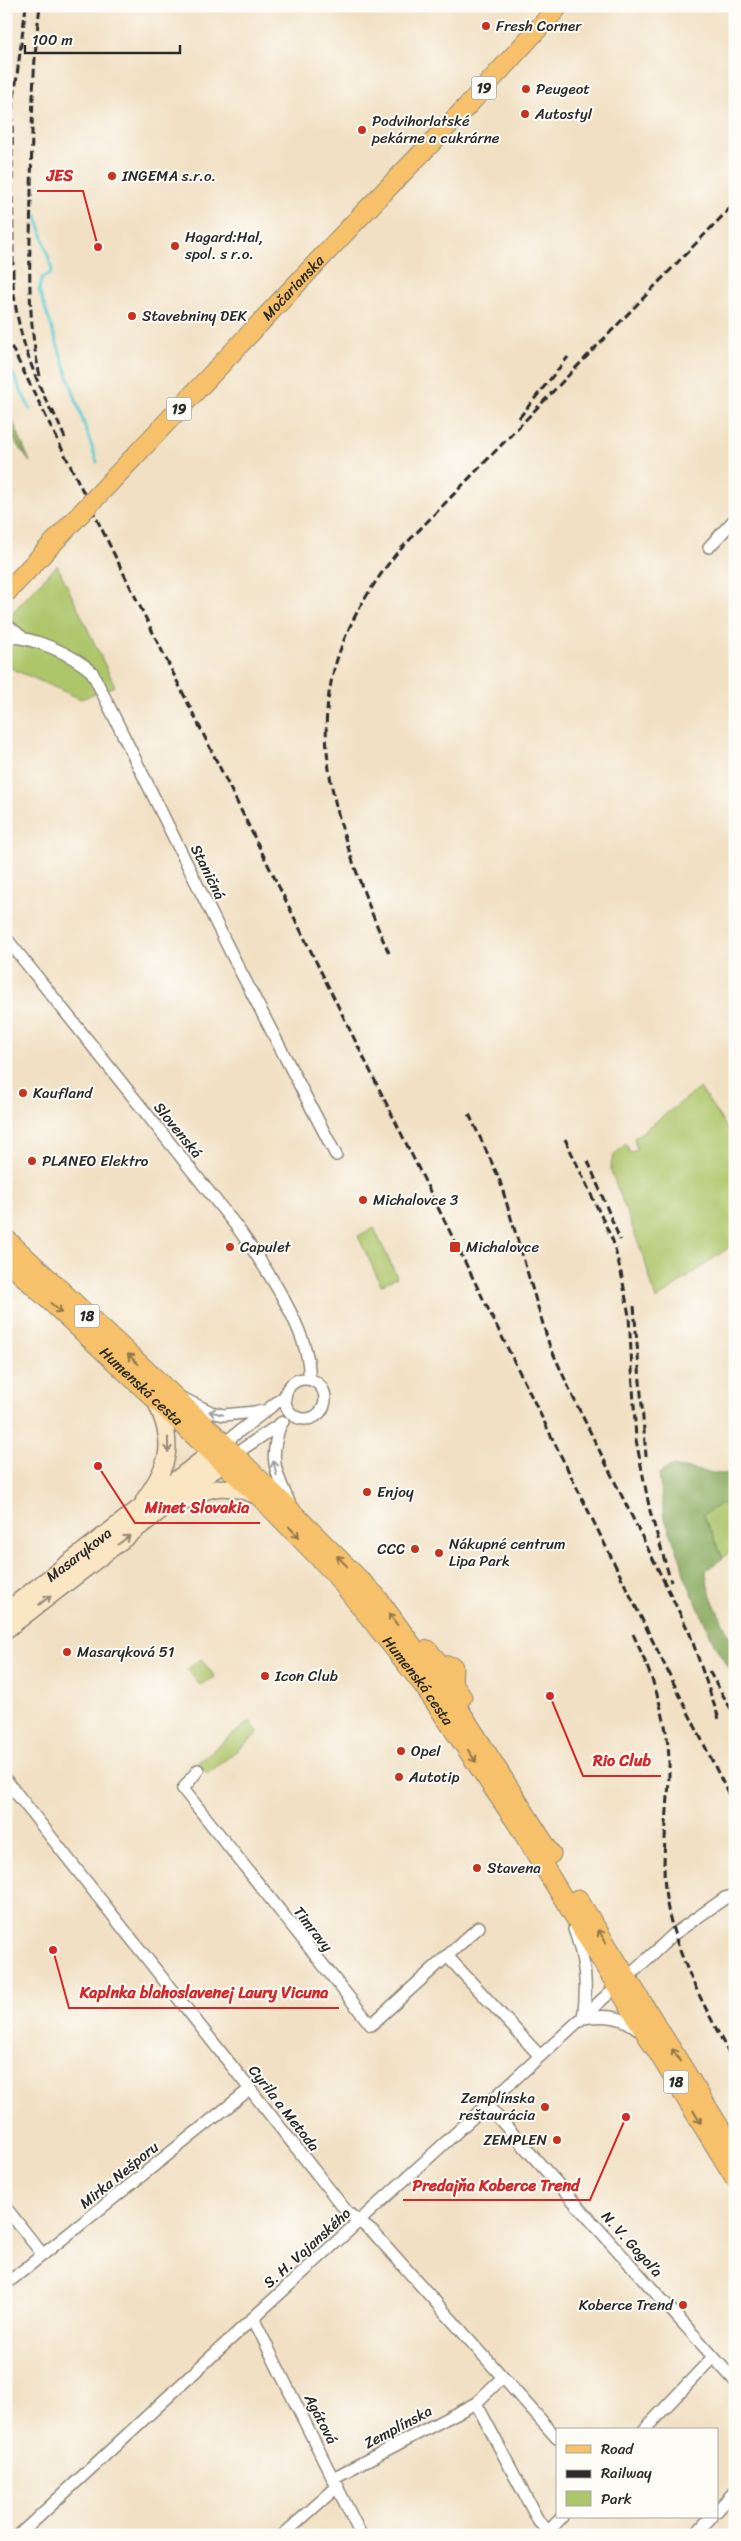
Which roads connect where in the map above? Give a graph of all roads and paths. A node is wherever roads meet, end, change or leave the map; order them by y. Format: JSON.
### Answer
{"nodes":[{"id":1,"x":559,"y":6,"type":"edge"},
{"id":2,"x":735,"y":519,"type":"edge"},
{"id":3,"x":708,"y":547,"type":"dead end"},
{"id":4,"x":6,"y":593,"type":"edge"},
{"id":5,"x":6,"y":624,"type":"edge"},
{"id":6,"x":6,"y":636,"type":"edge"},
{"id":7,"x":22,"y":637,"type":"junction"},
{"id":8,"x":6,"y":938,"type":"edge"},
{"id":9,"x":336,"y":1154,"type":"dead end"},
{"id":10,"x":6,"y":1238,"type":"edge"},
{"id":11,"x":6,"y":1260,"type":"edge"},
{"id":12,"x":309,"y":1379,"type":"junction"},
{"id":13,"x":162,"y":1395,"type":"junction"},
{"id":14,"x":285,"y":1396,"type":"junction"},
{"id":15,"x":264,"y":1411,"type":"junction"},
{"id":16,"x":295,"y":1416,"type":"junction"},
{"id":17,"x":281,"y":1423,"type":"junction"},
{"id":18,"x":223,"y":1453,"type":"junction"},
{"id":19,"x":260,"y":1496,"type":"junction"},
{"id":20,"x":293,"y":1511,"type":"junction"},
{"id":21,"x":135,"y":1513,"type":"junction"},
{"id":22,"x":154,"y":1518,"type":"junction"},
{"id":23,"x":6,"y":1611,"type":"edge"},
{"id":24,"x":6,"y":1630,"type":"edge"},
{"id":25,"x":198,"y":1770,"type":"dead end"},
{"id":26,"x":6,"y":1780,"type":"edge"},
{"id":27,"x":560,"y":1892,"type":"junction"},
{"id":28,"x":735,"y":1895,"type":"edge"},
{"id":29,"x":479,"y":1927,"type":"dead end"},
{"id":30,"x":448,"y":1957,"type":"junction"},
{"id":31,"x":622,"y":1982,"type":"junction"},
{"id":32,"x":583,"y":2018,"type":"junction"},
{"id":33,"x":656,"y":2050,"type":"junction"},
{"id":34,"x":539,"y":2055,"type":"junction"},
{"id":35,"x":250,"y":2089,"type":"junction"},
{"id":36,"x":486,"y":2104,"type":"junction"},
{"id":37,"x":735,"y":2152,"type":"edge"},
{"id":38,"x":735,"y":2178,"type":"edge"},
{"id":39,"x":6,"y":2208,"type":"edge"},
{"id":40,"x":358,"y":2221,"type":"junction"},
{"id":41,"x":43,"y":2254,"type":"junction"},
{"id":42,"x":6,"y":2284,"type":"edge"},
{"id":43,"x":252,"y":2318,"type":"junction"},
{"id":44,"x":713,"y":2357,"type":"junction"},
{"id":45,"x":502,"y":2378,"type":"junction"},
{"id":46,"x":735,"y":2381,"type":"edge"},
{"id":47,"x":476,"y":2403,"type":"junction"},
{"id":48,"x":646,"y":2428,"type":"edge"},
{"id":49,"x":556,"y":2437,"type":"edge"},
{"id":50,"x":335,"y":2482,"type":"junction"},
{"id":51,"x":735,"y":2491,"type":"edge"},
{"id":52,"x":718,"y":2509,"type":"edge"},
{"id":53,"x":561,"y":2518,"type":"edge"},
{"id":54,"x":710,"y":2518,"type":"edge"},
{"id":55,"x":547,"y":2533,"type":"edge"},
{"id":56,"x":19,"y":2535,"type":"edge"},
{"id":57,"x":283,"y":2535,"type":"edge"},
{"id":58,"x":361,"y":2535,"type":"edge"},
{"id":59,"x":695,"y":2535,"type":"edge"}],
"edges":[{"from":1,"to":4,"type":"main road","name":"Močarianska","number":"19","bridge":true},
{"from":2,"to":3,"type":"street"},
{"from":5,"to":7,"type":"street","name":"Staničná"},
{"from":6,"to":7,"type":"street","name":"Staničná"},
{"from":7,"to":9,"type":"street","name":"Staničná"},
{"from":8,"to":12,"type":"street","name":"Slovenská"},
{"from":13,"to":10,"type":"main road","name":"Humenská cesta","number":"18","one_way":true},
{"from":11,"to":13,"type":"main road","name":"Humenská cesta","number":"18","one_way":true},
{"from":12,"to":14,"type":"street"},
{"from":12,"to":16,"type":"street"},
{"from":15,"to":13,"type":"street","one_way":true},
{"from":13,"to":18,"type":"main road","name":"Humenská cesta","number":"18"},
{"from":13,"to":21,"type":"main road","one_way":true},
{"from":14,"to":15,"type":"street"},
{"from":14,"to":16,"type":"street"},
{"from":15,"to":18,"type":"street"},
{"from":16,"to":17,"type":"street"},
{"from":17,"to":18,"type":"street"},
{"from":20,"to":17,"type":"street","one_way":true},
{"from":18,"to":19,"type":"main road","name":"Humenská cesta","number":"18"},
{"from":18,"to":20,"type":"main road","name":"Humenská cesta","number":"18"},
{"from":18,"to":21,"type":"main road","name":"Masarykova"},
{"from":18,"to":22,"type":"main road","name":"Masarykova"},
{"from":19,"to":22,"type":"main road"},
{"from":19,"to":27,"type":"main road","name":"Humenská cesta","number":"18","one_way":true},
{"from":31,"to":20,"type":"main road","name":"Humenská cesta","number":"18","one_way":true},
{"from":21,"to":23,"type":"main road","name":"Masarykova"},
{"from":24,"to":22,"type":"main road","name":"Masarykova","one_way":true},
{"from":25,"to":30,"type":"street","name":"Timravy"},
{"from":26,"to":35,"type":"street","name":"Cyrila a Metoda"},
{"from":27,"to":31,"type":"main road","name":"Humenská cesta","number":"18"},
{"from":27,"to":32,"type":"street"},
{"from":28,"to":31,"type":"street","name":"S. H. Vajanského"},
{"from":29,"to":30,"type":"street","name":"Timravy"},
{"from":30,"to":34,"type":"street"},
{"from":31,"to":32,"type":"street","name":"S. H. Vajanského"},
{"from":31,"to":33,"type":"main road","name":"Humenská cesta","number":"18"},
{"from":37,"to":31,"type":"main road","name":"Humenská cesta","number":"18","one_way":true},
{"from":32,"to":33,"type":"street"},
{"from":32,"to":34,"type":"street","name":"S. H. Vajanského"},
{"from":33,"to":38,"type":"main road","name":"Humenská cesta","number":"18","one_way":true},
{"from":34,"to":36,"type":"street","name":"S. H. Vajanského"},
{"from":35,"to":40,"type":"street","name":"Cyrila a Metoda"},
{"from":35,"to":41,"type":"street","name":"Mirka Nešporu"},
{"from":36,"to":40,"type":"street","name":"S. H. Vajanského"},
{"from":36,"to":44,"type":"street","name":"N. V. Gogoľa"},
{"from":39,"to":41,"type":"street"},
{"from":40,"to":43,"type":"street","name":"S. H. Vajanského"},
{"from":40,"to":45,"type":"street","name":"Cyrila a Metoda"},
{"from":41,"to":42,"type":"street","name":"Mirka Nešporu"},
{"from":43,"to":50,"type":"street","name":"Agátová"},
{"from":43,"to":56,"type":"street","name":"S. H. Vajanského"},
{"from":44,"to":46,"type":"street","name":"N. V. Gogoľa"},
{"from":44,"to":48,"type":"street"},
{"from":45,"to":47,"type":"street","name":"Zemplínska"},
{"from":45,"to":49,"type":"street","name":"Cyrila a Metoda"},
{"from":47,"to":50,"type":"street","name":"Zemplínska"},
{"from":47,"to":55,"type":"street"},
{"from":50,"to":57,"type":"street","name":"Zemplínska"},
{"from":50,"to":58,"type":"street","name":"Agátová"},
{"from":51,"to":52,"type":"street"},
{"from":53,"to":55,"type":"street"},
{"from":54,"to":59,"type":"street"}]}
